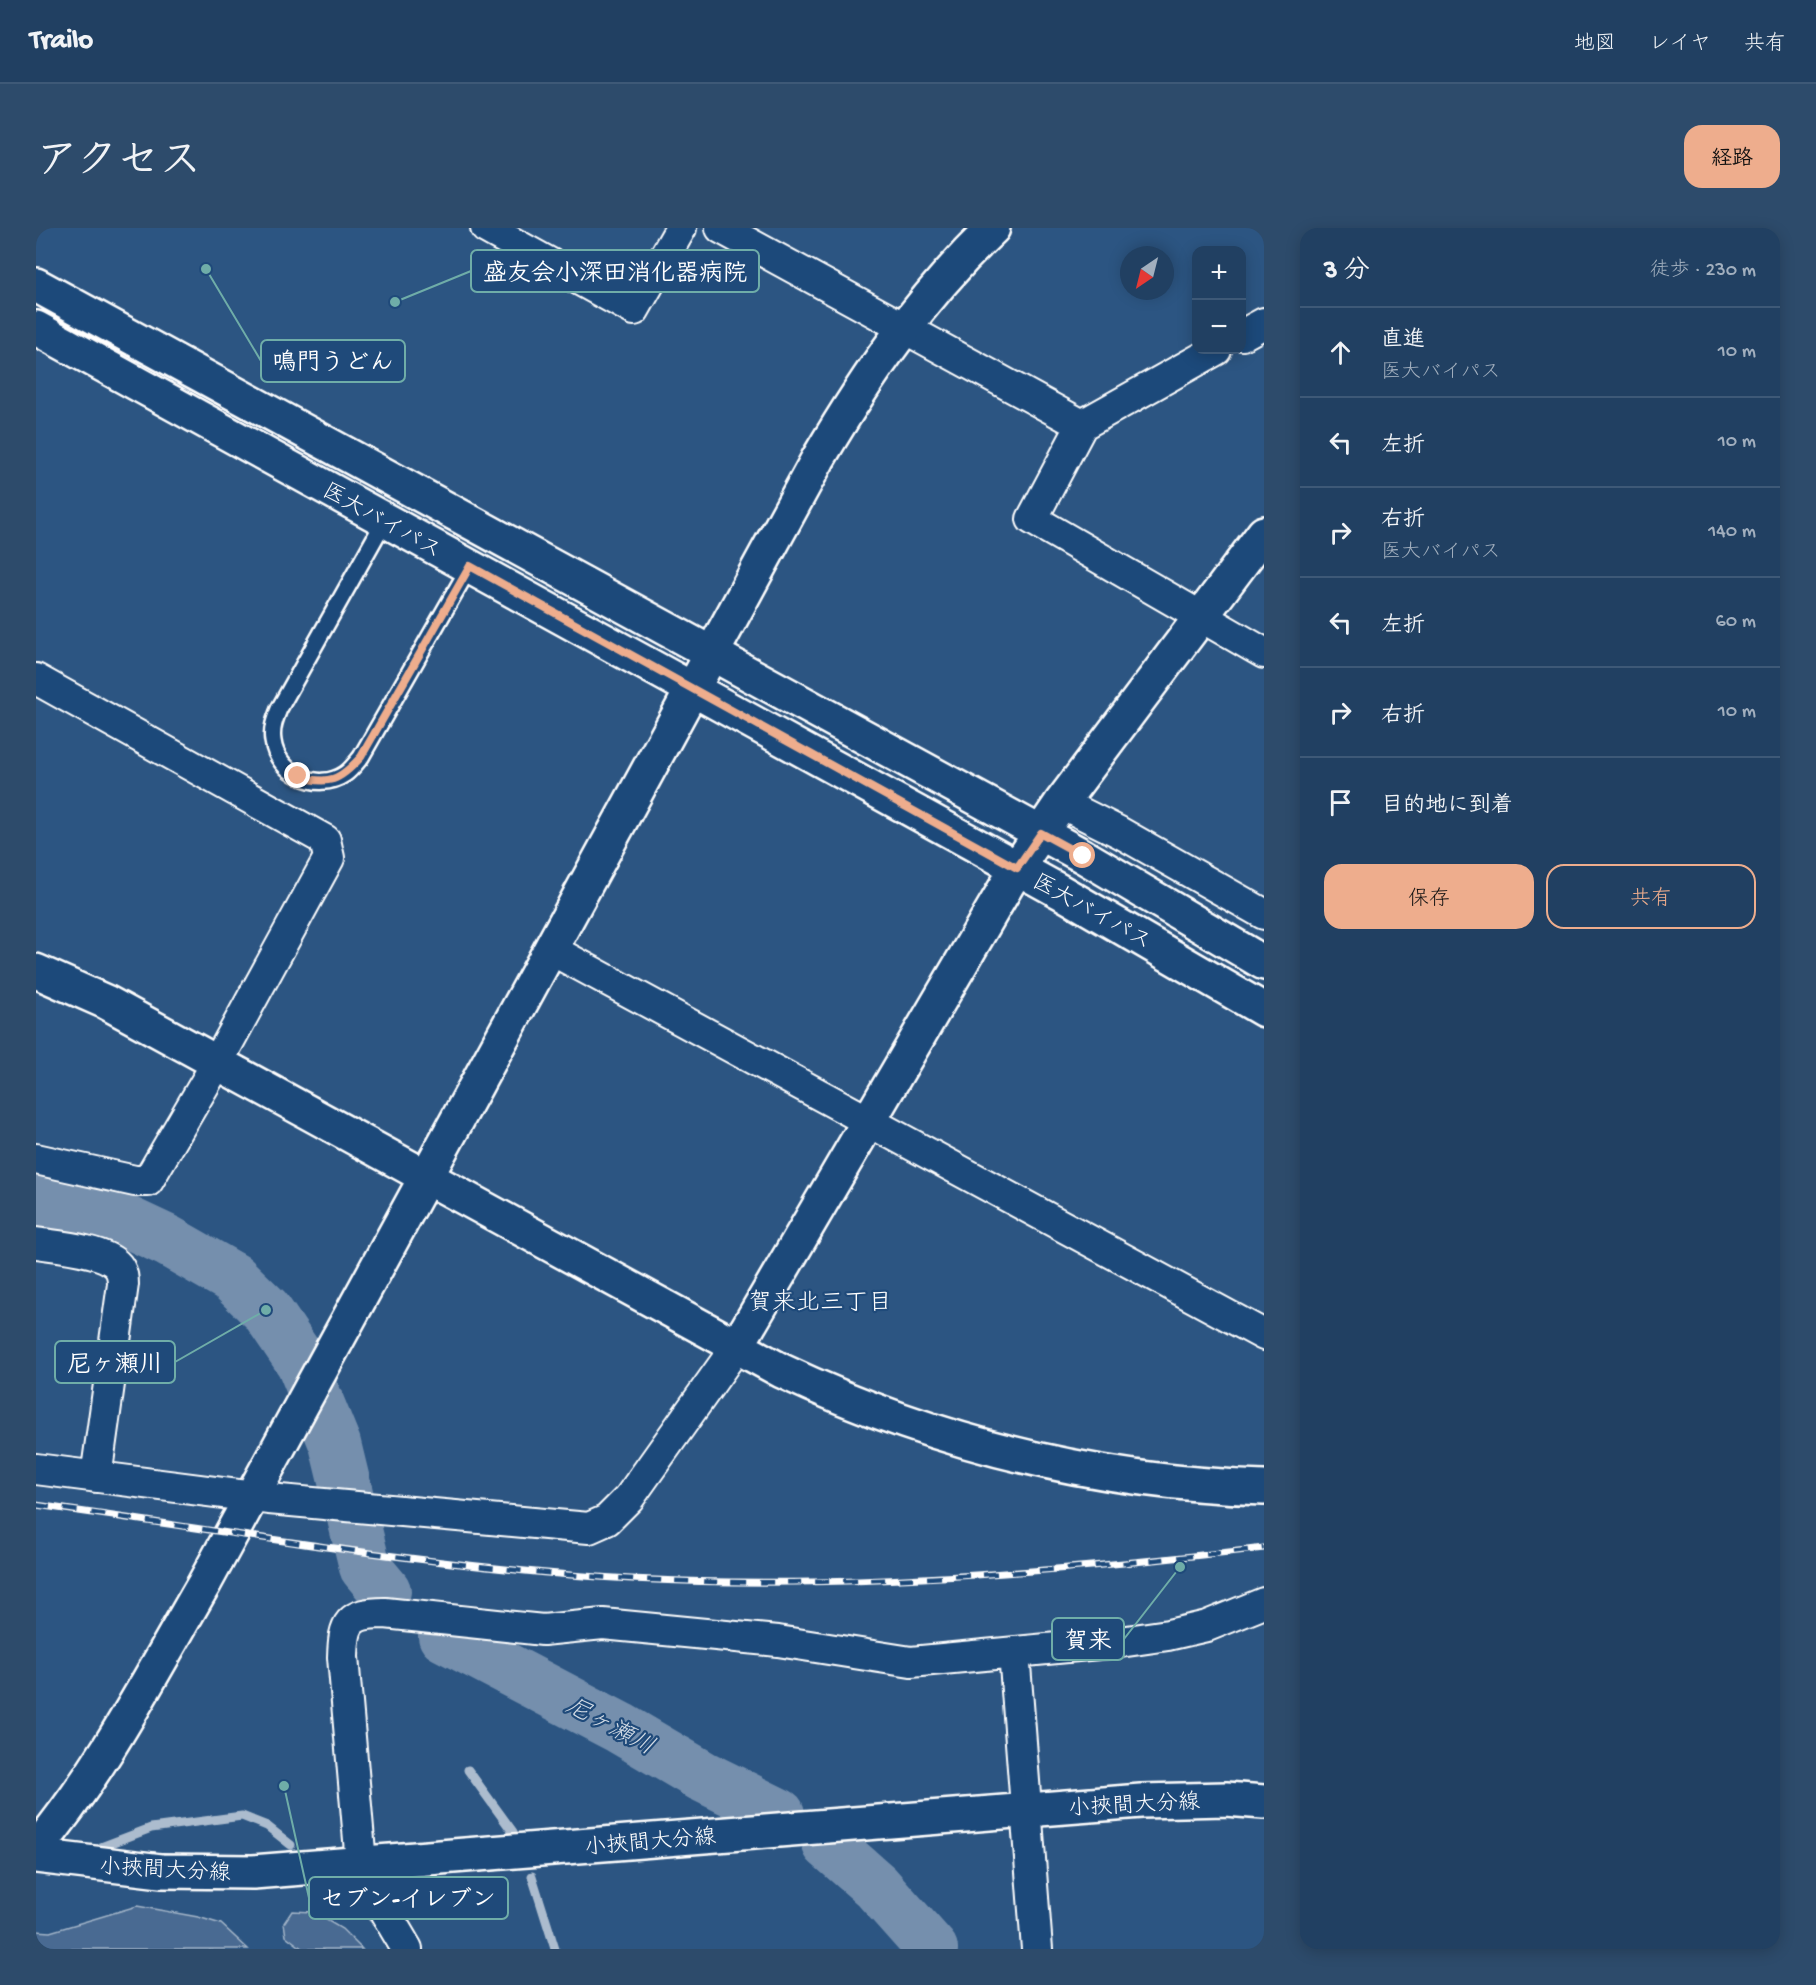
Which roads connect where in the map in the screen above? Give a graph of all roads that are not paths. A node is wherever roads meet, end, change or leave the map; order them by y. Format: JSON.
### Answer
{"nodes":[{"id":1,"x":486,"y":228,"type":"edge"},
{"id":2,"x":681,"y":228,"type":"edge"},
{"id":3,"x":721,"y":228,"type":"edge"},
{"id":4,"x":993,"y":228,"type":"edge"},
{"id":5,"x":36,"y":285,"type":"edge"},
{"id":6,"x":1264,"y":323,"type":"edge"},
{"id":7,"x":903,"y":327,"type":"junction"},
{"id":8,"x":36,"y":328,"type":"edge"},
{"id":9,"x":1246,"y":333,"type":"edge"},
{"id":10,"x":1209,"y":354,"type":"edge"},
{"id":11,"x":1082,"y":425,"type":"junction"},
{"id":12,"x":385,"y":520,"type":"junction"},
{"id":13,"x":1264,"y":533,"type":"edge"},
{"id":14,"x":470,"y":566,"type":"junction"},
{"id":15,"x":1199,"y":618,"type":"junction"},
{"id":16,"x":1264,"y":653,"type":"edge"},
{"id":17,"x":713,"y":654,"type":"junction"},
{"id":18,"x":36,"y":680,"type":"edge"},
{"id":19,"x":693,"y":689,"type":"junction"},
{"id":20,"x":1061,"y":803,"type":"junction"},
{"id":21,"x":1041,"y":833,"type":"junction"},
{"id":22,"x":1017,"y":868,"type":"junction"},
{"id":23,"x":1264,"y":914,"type":"edge"},
{"id":24,"x":550,"y":949,"type":"junction"},
{"id":25,"x":1264,"y":963,"type":"edge"},
{"id":26,"x":36,"y":971,"type":"edge"},
{"id":27,"x":1264,"y":1010,"type":"edge"},
{"id":28,"x":217,"y":1062,"type":"junction"},
{"id":29,"x":870,"y":1122,"type":"junction"},
{"id":30,"x":36,"y":1159,"type":"edge"},
{"id":31,"x":426,"y":1177,"type":"junction"},
{"id":32,"x":36,"y":1242,"type":"edge"},
{"id":33,"x":1264,"y":1335,"type":"edge"},
{"id":34,"x":737,"y":1346,"type":"junction"},
{"id":35,"x":36,"y":1469,"type":"edge"},
{"id":36,"x":96,"y":1477,"type":"junction"},
{"id":37,"x":1264,"y":1488,"type":"edge"},
{"id":38,"x":252,"y":1497,"type":"junction"},
{"id":39,"x":1264,"y":1603,"type":"edge"},
{"id":40,"x":1014,"y":1652,"type":"junction"},
{"id":41,"x":1264,"y":1802,"type":"edge"},
{"id":42,"x":1025,"y":1810,"type":"junction"},
{"id":43,"x":36,"y":1849,"type":"edge"},
{"id":44,"x":36,"y":1856,"type":"edge"},
{"id":45,"x":361,"y":1863,"type":"junction"},
{"id":46,"x":406,"y":1949,"type":"edge"},
{"id":47,"x":1037,"y":1949,"type":"edge"}],
"edges":[{"from":1,"to":2,"type":"street"},
{"from":3,"to":7,"type":"street"},
{"from":4,"to":7,"type":"street"},
{"from":5,"to":17,"type":"street","name":"医大バイパス"},
{"from":6,"to":9,"type":"street"},
{"from":7,"to":11,"type":"street"},
{"from":7,"to":17,"type":"street"},
{"from":8,"to":12,"type":"street","name":"医大バイパス"},
{"from":10,"to":11,"type":"street"},
{"from":11,"to":15,"type":"street"},
{"from":12,"to":14,"type":"street","name":"医大バイパス"},
{"from":12,"to":14,"type":"lane"},
{"from":13,"to":15,"type":"street"},
{"from":14,"to":19,"type":"street","name":"医大バイパス"},
{"from":15,"to":16,"type":"street"},
{"from":15,"to":20,"type":"street"},
{"from":17,"to":19,"type":"street"},
{"from":17,"to":21,"type":"street","name":"医大バイパス"},
{"from":18,"to":28,"type":"street"},
{"from":19,"to":22,"type":"street","name":"医大バイパス"},
{"from":19,"to":24,"type":"street"},
{"from":20,"to":21,"type":"street"},
{"from":20,"to":23,"type":"street"},
{"from":21,"to":22,"type":"street"},
{"from":21,"to":25,"type":"street","name":"医大バイパス"},
{"from":22,"to":27,"type":"street","name":"医大バイパス"},
{"from":22,"to":29,"type":"street"},
{"from":24,"to":29,"type":"street"},
{"from":24,"to":31,"type":"street"},
{"from":26,"to":28,"type":"street"},
{"from":28,"to":30,"type":"street"},
{"from":28,"to":31,"type":"street"},
{"from":29,"to":33,"type":"street"},
{"from":29,"to":34,"type":"street"},
{"from":31,"to":34,"type":"street"},
{"from":31,"to":38,"type":"street"},
{"from":32,"to":36,"type":"street"},
{"from":34,"to":37,"type":"street"},
{"from":34,"to":38,"type":"street"},
{"from":35,"to":36,"type":"street"},
{"from":36,"to":38,"type":"street"},
{"from":38,"to":43,"type":"street"},
{"from":39,"to":40,"type":"street"},
{"from":40,"to":42,"type":"street"},
{"from":40,"to":45,"type":"street"},
{"from":41,"to":42,"type":"street","name":"小挾間大分線"},
{"from":42,"to":45,"type":"street","name":"小挾間大分線"},
{"from":42,"to":47,"type":"street"},
{"from":44,"to":45,"type":"street","name":"小挾間大分線"},
{"from":45,"to":46,"type":"street"}]}
